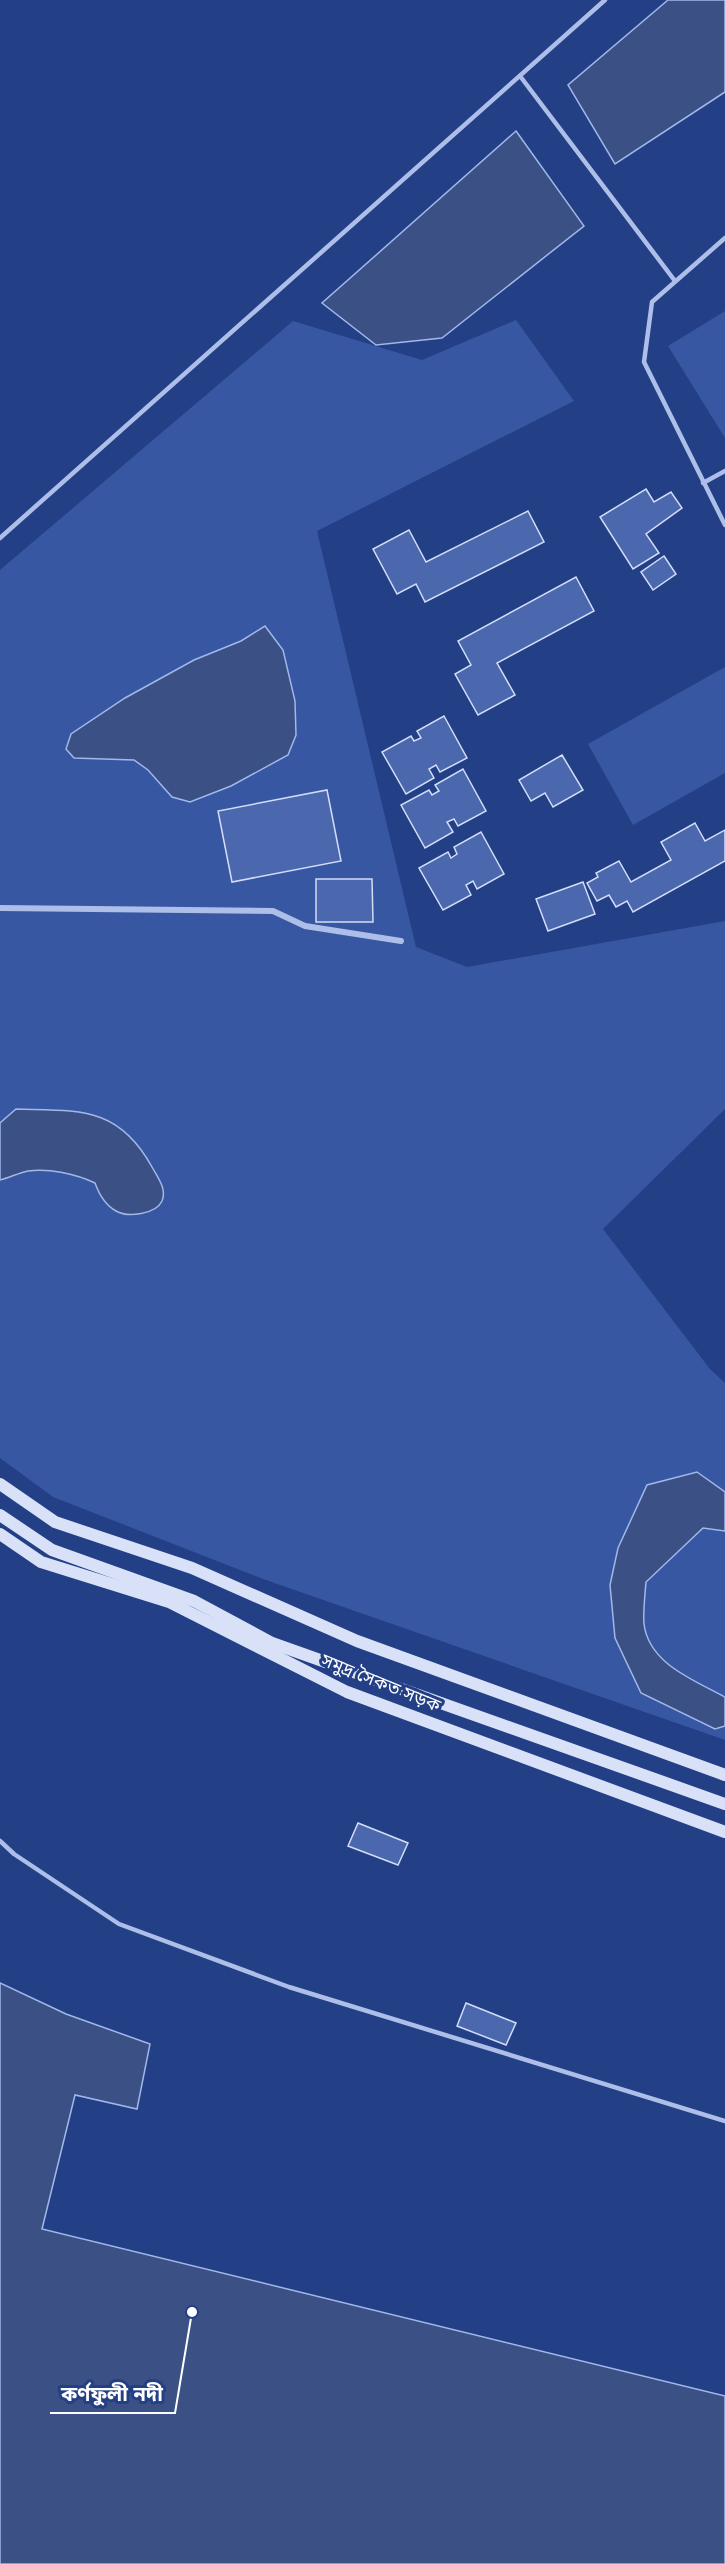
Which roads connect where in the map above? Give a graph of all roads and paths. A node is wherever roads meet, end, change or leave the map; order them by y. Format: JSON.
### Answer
{"nodes":[{"id":1,"x":605,"y":0,"type":"edge"},
{"id":2,"x":520,"y":76,"type":"junction"},
{"id":3,"x":725,"y":238,"type":"edge"},
{"id":4,"x":675,"y":281,"type":"junction"},
{"id":5,"x":725,"y":471,"type":"edge"},
{"id":6,"x":703,"y":483,"type":"junction"},
{"id":7,"x":725,"y":525,"type":"edge"},
{"id":8,"x":0,"y":538,"type":"edge"},
{"id":9,"x":0,"y":908,"type":"edge"},
{"id":10,"x":401,"y":941,"type":"dead end"},
{"id":11,"x":0,"y":1484,"type":"edge"},
{"id":12,"x":0,"y":1515,"type":"edge"},
{"id":13,"x":0,"y":1534,"type":"edge"},
{"id":14,"x":725,"y":1775,"type":"edge"},
{"id":15,"x":725,"y":1804,"type":"edge"},
{"id":16,"x":725,"y":1832,"type":"edge"},
{"id":17,"x":0,"y":1841,"type":"edge"},
{"id":18,"x":725,"y":2121,"type":"edge"}],
"edges":[{"from":1,"to":2,"type":"lane"},
{"from":2,"to":4,"type":"lane"},
{"from":2,"to":8,"type":"lane"},
{"from":3,"to":4,"type":"lane"},
{"from":4,"to":6,"type":"lane"},
{"from":5,"to":6,"type":"lane"},
{"from":6,"to":7,"type":"lane"},
{"from":9,"to":10,"type":"street"},
{"from":11,"to":14,"type":"main road","name":"সমুদ্র সৈকত সড়ক"},
{"from":12,"to":15,"type":"main road"},
{"from":13,"to":16,"type":"main road","name":"সমুদ্র সৈকত সড়ক"},
{"from":17,"to":18,"type":"lane"}]}
